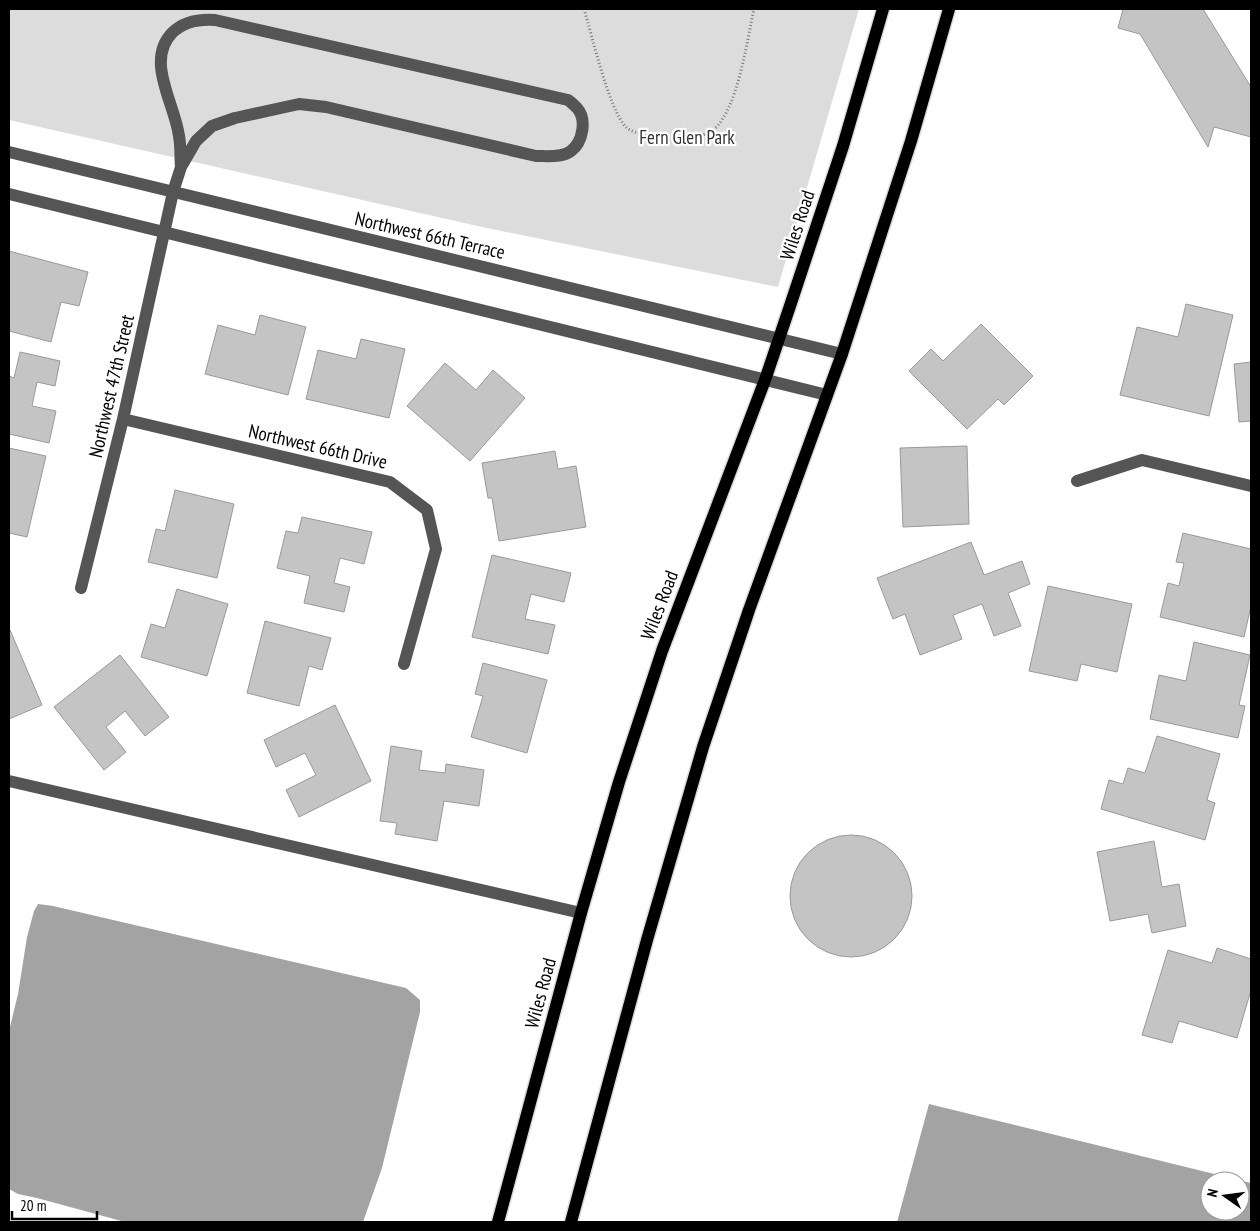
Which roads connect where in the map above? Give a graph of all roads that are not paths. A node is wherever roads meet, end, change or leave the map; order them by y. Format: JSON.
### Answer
{"nodes":[{"id":1,"x":883,"y":9,"type":"edge"},
{"id":2,"x":949,"y":9,"type":"edge"},
{"id":3,"x":9,"y":152,"type":"edge"},
{"id":4,"x":181,"y":166,"type":"junction"},
{"id":5,"x":173,"y":192,"type":"junction"},
{"id":6,"x":9,"y":194,"type":"edge"},
{"id":7,"x":164,"y":231,"type":"junction"},
{"id":8,"x":779,"y":338,"type":"junction"},
{"id":9,"x":842,"y":354,"type":"junction"},
{"id":10,"x":765,"y":380,"type":"junction"},
{"id":11,"x":827,"y":395,"type":"junction"},
{"id":12,"x":123,"y":419,"type":"junction"},
{"id":13,"x":1077,"y":481,"type":"dead end"},
{"id":14,"x":1251,"y":486,"type":"edge"},
{"id":15,"x":81,"y":588,"type":"dead end"},
{"id":16,"x":404,"y":664,"type":"dead end"},
{"id":17,"x":9,"y":781,"type":"edge"},
{"id":18,"x":582,"y":913,"type":"junction"},
{"id":19,"x":498,"y":1222,"type":"edge"},
{"id":20,"x":571,"y":1222,"type":"edge"}],
"edges":[{"from":1,"to":8,"type":"main road","name":"Wiles Road"},
{"from":2,"to":9,"type":"main road"},
{"from":3,"to":5,"type":"street","name":"Northwest 66th Terrace"},
{"from":4,"to":4,"type":"street"},
{"from":4,"to":5,"type":"street","name":"Northwest 47th Street"},
{"from":5,"to":7,"type":"street","name":"Northwest 47th Street"},
{"from":5,"to":8,"type":"street","name":"Northwest 66th Terrace"},
{"from":6,"to":7,"type":"street"},
{"from":7,"to":10,"type":"street"},
{"from":7,"to":12,"type":"street","name":"Northwest 47th Street"},
{"from":8,"to":9,"type":"street","name":"Northwest 66th Terrace"},
{"from":8,"to":10,"type":"main road","name":"Wiles Road"},
{"from":9,"to":11,"type":"main road"},
{"from":10,"to":11,"type":"street"},
{"from":10,"to":18,"type":"main road","name":"Wiles Road"},
{"from":11,"to":20,"type":"main road"},
{"from":12,"to":15,"type":"street","name":"Northwest 47th Street"},
{"from":12,"to":16,"type":"street","name":"Northwest 66th Drive"},
{"from":13,"to":14,"type":"street"},
{"from":17,"to":18,"type":"street"},
{"from":18,"to":19,"type":"main road","name":"Wiles Road"}]}
